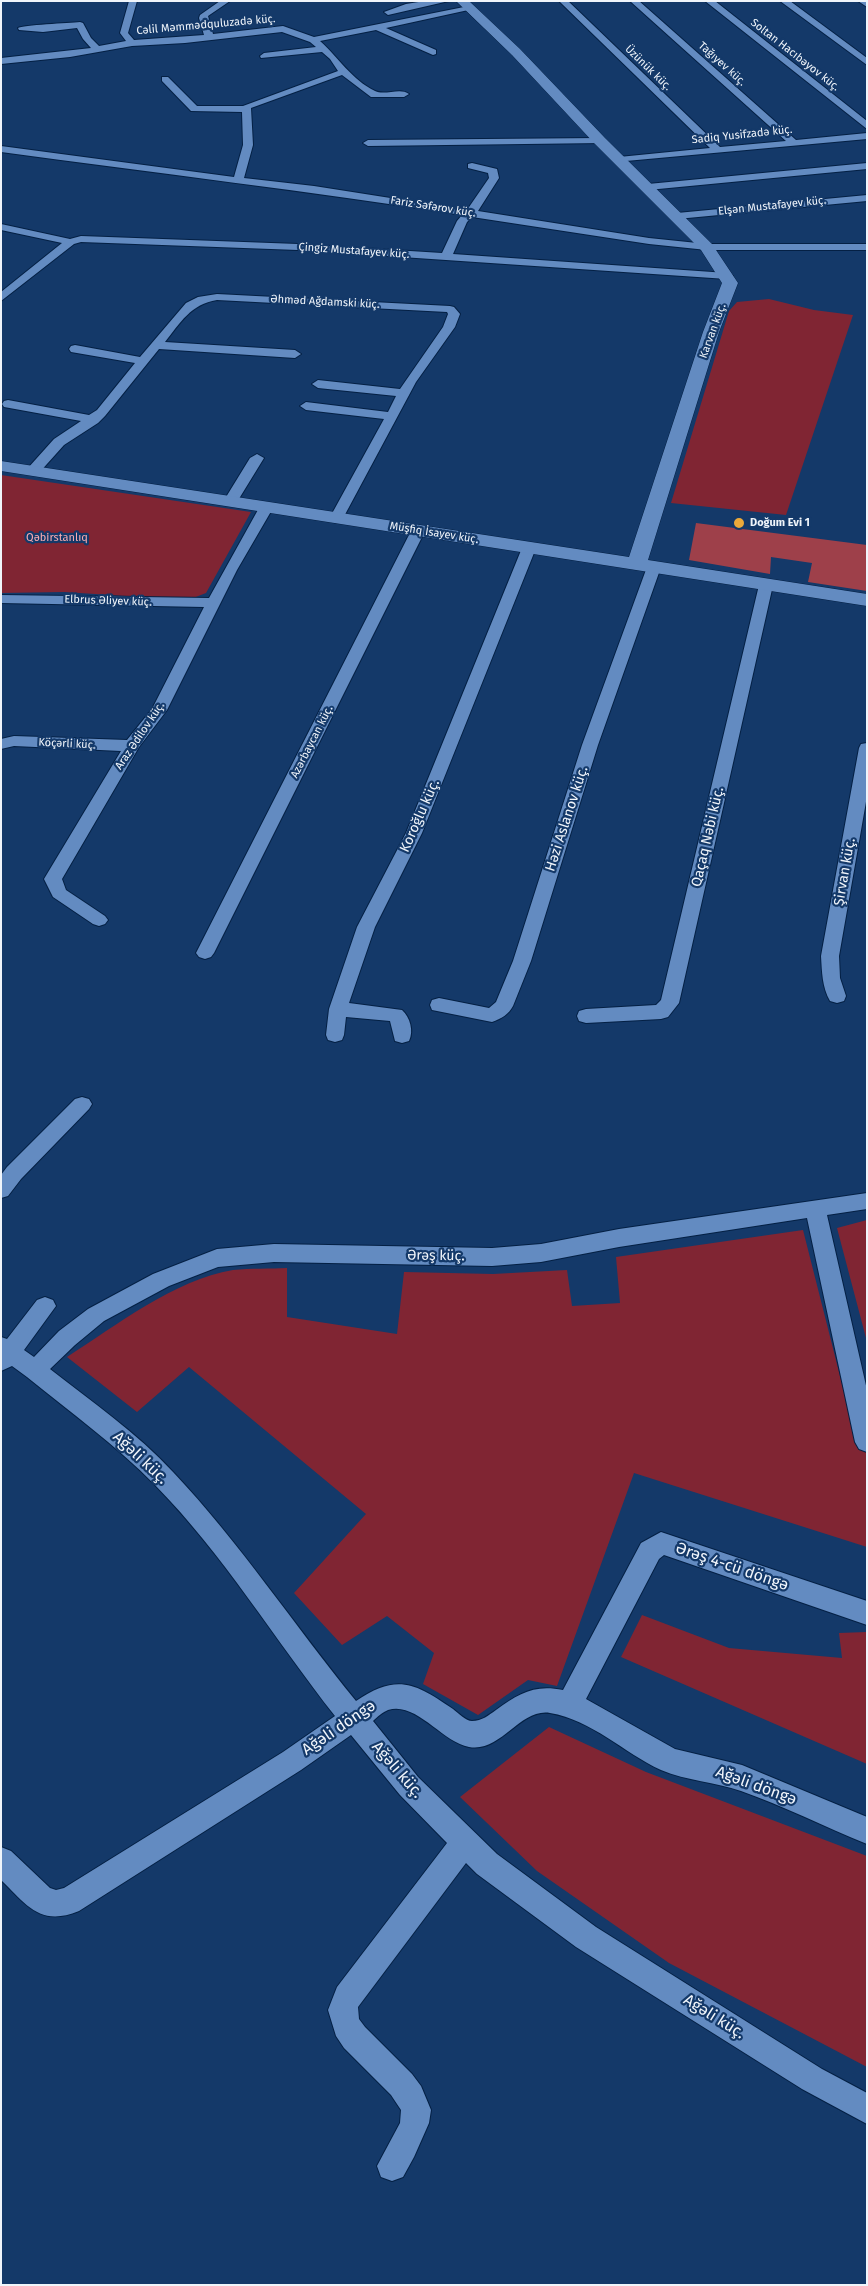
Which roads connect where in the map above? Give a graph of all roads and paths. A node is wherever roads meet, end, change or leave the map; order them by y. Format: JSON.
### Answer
{"nodes":[{"id":1,"x":133,"y":1,"type":"edge"},
{"id":2,"x":226,"y":1,"type":"edge"},
{"id":3,"x":446,"y":1,"type":"edge"},
{"id":4,"x":563,"y":1,"type":"edge"},
{"id":5,"x":634,"y":1,"type":"edge"},
{"id":6,"x":709,"y":1,"type":"edge"},
{"id":7,"x":784,"y":1,"type":"edge"},
{"id":8,"x":862,"y":1,"type":"edge"},
{"id":9,"x":465,"y":5,"type":"edge"},
{"id":10,"x":867,"y":5,"type":"edge"},
{"id":11,"x":388,"y":12,"type":"dead end"},
{"id":12,"x":22,"y":28,"type":"dead end"},
{"id":13,"x":379,"y":28,"type":"junction"},
{"id":14,"x":209,"y":37,"type":"junction"},
{"id":15,"x":312,"y":40,"type":"junction"},
{"id":16,"x":132,"y":43,"type":"junction"},
{"id":17,"x":97,"y":49,"type":"junction"},
{"id":18,"x":324,"y":49,"type":"junction"},
{"id":19,"x":433,"y":52,"type":"dead end"},
{"id":20,"x":264,"y":56,"type":"dead end"},
{"id":21,"x":1,"y":60,"type":"edge"},
{"id":22,"x":867,"y":62,"type":"edge"},
{"id":23,"x":343,"y":72,"type":"junction"},
{"id":24,"x":165,"y":79,"type":"dead end"},
{"id":25,"x":404,"y":94,"type":"dead end"},
{"id":26,"x":246,"y":109,"type":"junction"},
{"id":27,"x":867,"y":126,"type":"edge"},
{"id":28,"x":867,"y":136,"type":"edge"},
{"id":29,"x":600,"y":141,"type":"junction"},
{"id":30,"x":368,"y":143,"type":"dead end"},
{"id":31,"x":794,"y":143,"type":"junction"},
{"id":32,"x":1,"y":149,"type":"edge"},
{"id":33,"x":717,"y":150,"type":"junction"},
{"id":34,"x":619,"y":160,"type":"junction"},
{"id":35,"x":472,"y":166,"type":"dead end"},
{"id":36,"x":867,"y":166,"type":"edge"},
{"id":37,"x":238,"y":180,"type":"junction"},
{"id":38,"x":648,"y":188,"type":"junction"},
{"id":39,"x":867,"y":198,"type":"edge"},
{"id":40,"x":470,"y":213,"type":"junction"},
{"id":41,"x":677,"y":216,"type":"junction"},
{"id":42,"x":1,"y":227,"type":"edge"},
{"id":43,"x":70,"y":242,"type":"junction"},
{"id":44,"x":707,"y":247,"type":"junction"},
{"id":45,"x":867,"y":247,"type":"edge"},
{"id":46,"x":446,"y":257,"type":"junction"},
{"id":47,"x":729,"y":279,"type":"junction"},
{"id":48,"x":1,"y":298,"type":"edge"},
{"id":49,"x":460,"y":300,"type":"dead end"},
{"id":50,"x":450,"y":309,"type":"junction"},
{"id":51,"x":156,"y":345,"type":"junction"},
{"id":52,"x":75,"y":349,"type":"dead end"},
{"id":53,"x":295,"y":354,"type":"dead end"},
{"id":54,"x":142,"y":361,"type":"junction"},
{"id":55,"x":318,"y":384,"type":"dead end"},
{"id":56,"x":404,"y":393,"type":"junction"},
{"id":57,"x":8,"y":404,"type":"dead end"},
{"id":58,"x":306,"y":406,"type":"dead end"},
{"id":59,"x":392,"y":416,"type":"junction"},
{"id":60,"x":94,"y":420,"type":"junction"},
{"id":61,"x":257,"y":458,"type":"dead end"},
{"id":62,"x":1,"y":466,"type":"edge"},
{"id":63,"x":33,"y":471,"type":"junction"},
{"id":64,"x":230,"y":502,"type":"junction"},
{"id":65,"x":266,"y":508,"type":"junction"},
{"id":66,"x":336,"y":518,"type":"junction"},
{"id":67,"x":418,"y":531,"type":"junction"},
{"id":68,"x":529,"y":548,"type":"junction"},
{"id":69,"x":645,"y":566,"type":"junction"},
{"id":70,"x":766,"y":585,"type":"junction"},
{"id":71,"x":1,"y":599,"type":"edge"},
{"id":72,"x":867,"y":600,"type":"edge"},
{"id":73,"x":215,"y":602,"type":"junction"},
{"id":74,"x":1,"y":744,"type":"edge"},
{"id":75,"x":132,"y":745,"type":"junction"},
{"id":76,"x":867,"y":748,"type":"edge"},
{"id":77,"x":99,"y":920,"type":"dead end"},
{"id":78,"x":205,"y":953,"type":"dead end"},
{"id":79,"x":837,"y":996,"type":"dead end"},
{"id":80,"x":439,"y":1005,"type":"dead end"},
{"id":81,"x":338,"y":1009,"type":"junction"},
{"id":82,"x":586,"y":1016,"type":"dead end"},
{"id":83,"x":335,"y":1035,"type":"dead end"},
{"id":84,"x":402,"y":1036,"type":"dead end"},
{"id":85,"x":82,"y":1104,"type":"dead end"},
{"id":86,"x":1,"y":1190,"type":"edge"},
{"id":87,"x":867,"y":1202,"type":"edge"},
{"id":88,"x":814,"y":1209,"type":"junction"},
{"id":89,"x":45,"y":1306,"type":"dead end"},
{"id":90,"x":4,"y":1354,"type":"edge"},
{"id":91,"x":35,"y":1370,"type":"junction"},
{"id":92,"x":867,"y":1442,"type":"edge"},
{"id":93,"x":867,"y":1612,"type":"edge"},
{"id":94,"x":569,"y":1704,"type":"junction"},
{"id":95,"x":353,"y":1717,"type":"junction"},
{"id":96,"x":867,"y":1831,"type":"edge"},
{"id":97,"x":465,"y":1842,"type":"junction"},
{"id":98,"x":1,"y":1861,"type":"edge"},
{"id":99,"x":867,"y":2109,"type":"edge"},
{"id":100,"x":392,"y":2166,"type":"dead end"}],
"edges":[{"from":1,"to":16,"type":"street"},
{"from":2,"to":14,"type":"street"},
{"from":3,"to":11,"type":"street"},
{"from":4,"to":33,"type":"street","name":"Üzünük küç."},
{"from":5,"to":31,"type":"street","name":"Tağıyev küç."},
{"from":6,"to":27,"type":"street","name":"Soltan Hacıbəyov küç."},
{"from":7,"to":22,"type":"street"},
{"from":8,"to":10,"type":"street"},
{"from":9,"to":13,"type":"street"},
{"from":9,"to":29,"type":"street"},
{"from":12,"to":17,"type":"street"},
{"from":13,"to":15,"type":"street"},
{"from":13,"to":19,"type":"street"},
{"from":14,"to":15,"type":"street","name":"Cəlil Məmmədquluzadə küç."},
{"from":14,"to":16,"type":"street","name":"Cəlil Məmmədquluzadə küç."},
{"from":15,"to":18,"type":"street"},
{"from":16,"to":17,"type":"street","name":"Cəlil Məmmədquluzadə küç."},
{"from":17,"to":21,"type":"street","name":"Cəlil Məmmədquluzadə küç."},
{"from":18,"to":20,"type":"street"},
{"from":18,"to":23,"type":"street"},
{"from":23,"to":25,"type":"street"},
{"from":23,"to":26,"type":"street"},
{"from":24,"to":26,"type":"street"},
{"from":26,"to":37,"type":"street"},
{"from":28,"to":31,"type":"street","name":"Sadiq Yusifzadə küç."},
{"from":29,"to":30,"type":"street"},
{"from":29,"to":34,"type":"street"},
{"from":31,"to":33,"type":"street","name":"Sadiq Yusifzadə küç."},
{"from":32,"to":37,"type":"street","name":"Fariz Səfərov küç."},
{"from":33,"to":34,"type":"street","name":"Sadiq Yusifzadə küç."},
{"from":34,"to":38,"type":"street"},
{"from":35,"to":40,"type":"street"},
{"from":36,"to":38,"type":"street"},
{"from":37,"to":40,"type":"street","name":"Fariz Səfərov küç."},
{"from":38,"to":41,"type":"street"},
{"from":39,"to":41,"type":"street","name":"Elşən Mustafayev küç."},
{"from":40,"to":44,"type":"street","name":"Fariz Səfərov küç."},
{"from":40,"to":46,"type":"street"},
{"from":41,"to":44,"type":"street"},
{"from":42,"to":43,"type":"street"},
{"from":43,"to":46,"type":"street","name":"Çingiz Mustafayev küç."},
{"from":43,"to":48,"type":"street"},
{"from":44,"to":45,"type":"street","name":"Fariz Səfərov küç."},
{"from":44,"to":47,"type":"street"},
{"from":46,"to":47,"type":"street","name":"Çingiz Mustafayev küç."},
{"from":47,"to":69,"type":"street","name":"Karvan küç."},
{"from":49,"to":50,"type":"street"},
{"from":50,"to":51,"type":"street","name":"Əhməd Ağdamski küç."},
{"from":50,"to":56,"type":"street"},
{"from":51,"to":53,"type":"street"},
{"from":51,"to":54,"type":"street","name":"Əhməd Ağdamski küç."},
{"from":52,"to":54,"type":"street"},
{"from":54,"to":60,"type":"street","name":"Əhməd Ağdamski küç."},
{"from":55,"to":56,"type":"street"},
{"from":56,"to":59,"type":"street"},
{"from":57,"to":60,"type":"street"},
{"from":58,"to":59,"type":"street"},
{"from":59,"to":66,"type":"street"},
{"from":60,"to":63,"type":"street","name":"Əhməd Ağdamski küç."},
{"from":61,"to":64,"type":"street"},
{"from":62,"to":63,"type":"street","name":"Müşfiq İsayev küç."},
{"from":63,"to":64,"type":"street","name":"Müşfiq İsayev küç."},
{"from":64,"to":65,"type":"street","name":"Müşfiq İsayev küç."},
{"from":65,"to":66,"type":"street","name":"Müşfiq İsayev küç."},
{"from":65,"to":73,"type":"street","name":"Araz Ədilov küç."},
{"from":66,"to":67,"type":"street","name":"Müşfiq İsayev küç."},
{"from":67,"to":68,"type":"street","name":"Müşfiq İsayev küç."},
{"from":67,"to":78,"type":"street","name":"Azərbaycan küç."},
{"from":68,"to":69,"type":"street","name":"Müşfiq İsayev küç."},
{"from":68,"to":81,"type":"street","name":"Koroğlu küç."},
{"from":69,"to":70,"type":"street","name":"Müşfiq İsayev küç."},
{"from":69,"to":80,"type":"street","name":"Həzi Aslanov küç."},
{"from":70,"to":72,"type":"street","name":"Müşfiq İsayev küç."},
{"from":70,"to":82,"type":"street","name":"Qaçaq Nəbi küç."},
{"from":71,"to":73,"type":"street","name":"Elbrus Əliyev küç."},
{"from":73,"to":75,"type":"street","name":"Araz Ədilov küç."},
{"from":74,"to":75,"type":"street","name":"Köçərli küç."},
{"from":75,"to":77,"type":"street","name":"Araz Ədilov küç."},
{"from":76,"to":79,"type":"street","name":"Şirvan küç."},
{"from":81,"to":83,"type":"street","name":"Koroğlu küç."},
{"from":81,"to":84,"type":"street"},
{"from":85,"to":86,"type":"street"},
{"from":87,"to":88,"type":"street","name":"Ərəş küç."},
{"from":88,"to":91,"type":"street","name":"Ərəş küç."},
{"from":88,"to":92,"type":"street"},
{"from":89,"to":90,"type":"street"},
{"from":90,"to":91,"type":"street","name":"Ağəli küç."},
{"from":91,"to":95,"type":"street","name":"Ağəli küç."},
{"from":93,"to":94,"type":"street","name":"Ərəş 4-cü döngə"},
{"from":94,"to":95,"type":"street","name":"Ağəli döngə"},
{"from":94,"to":96,"type":"street","name":"Ağəli döngə"},
{"from":95,"to":97,"type":"street","name":"Ağəli küç."},
{"from":95,"to":98,"type":"street","name":"Ağəli döngə"},
{"from":97,"to":99,"type":"street","name":"Ağəli küç."},
{"from":97,"to":100,"type":"street"}]}
